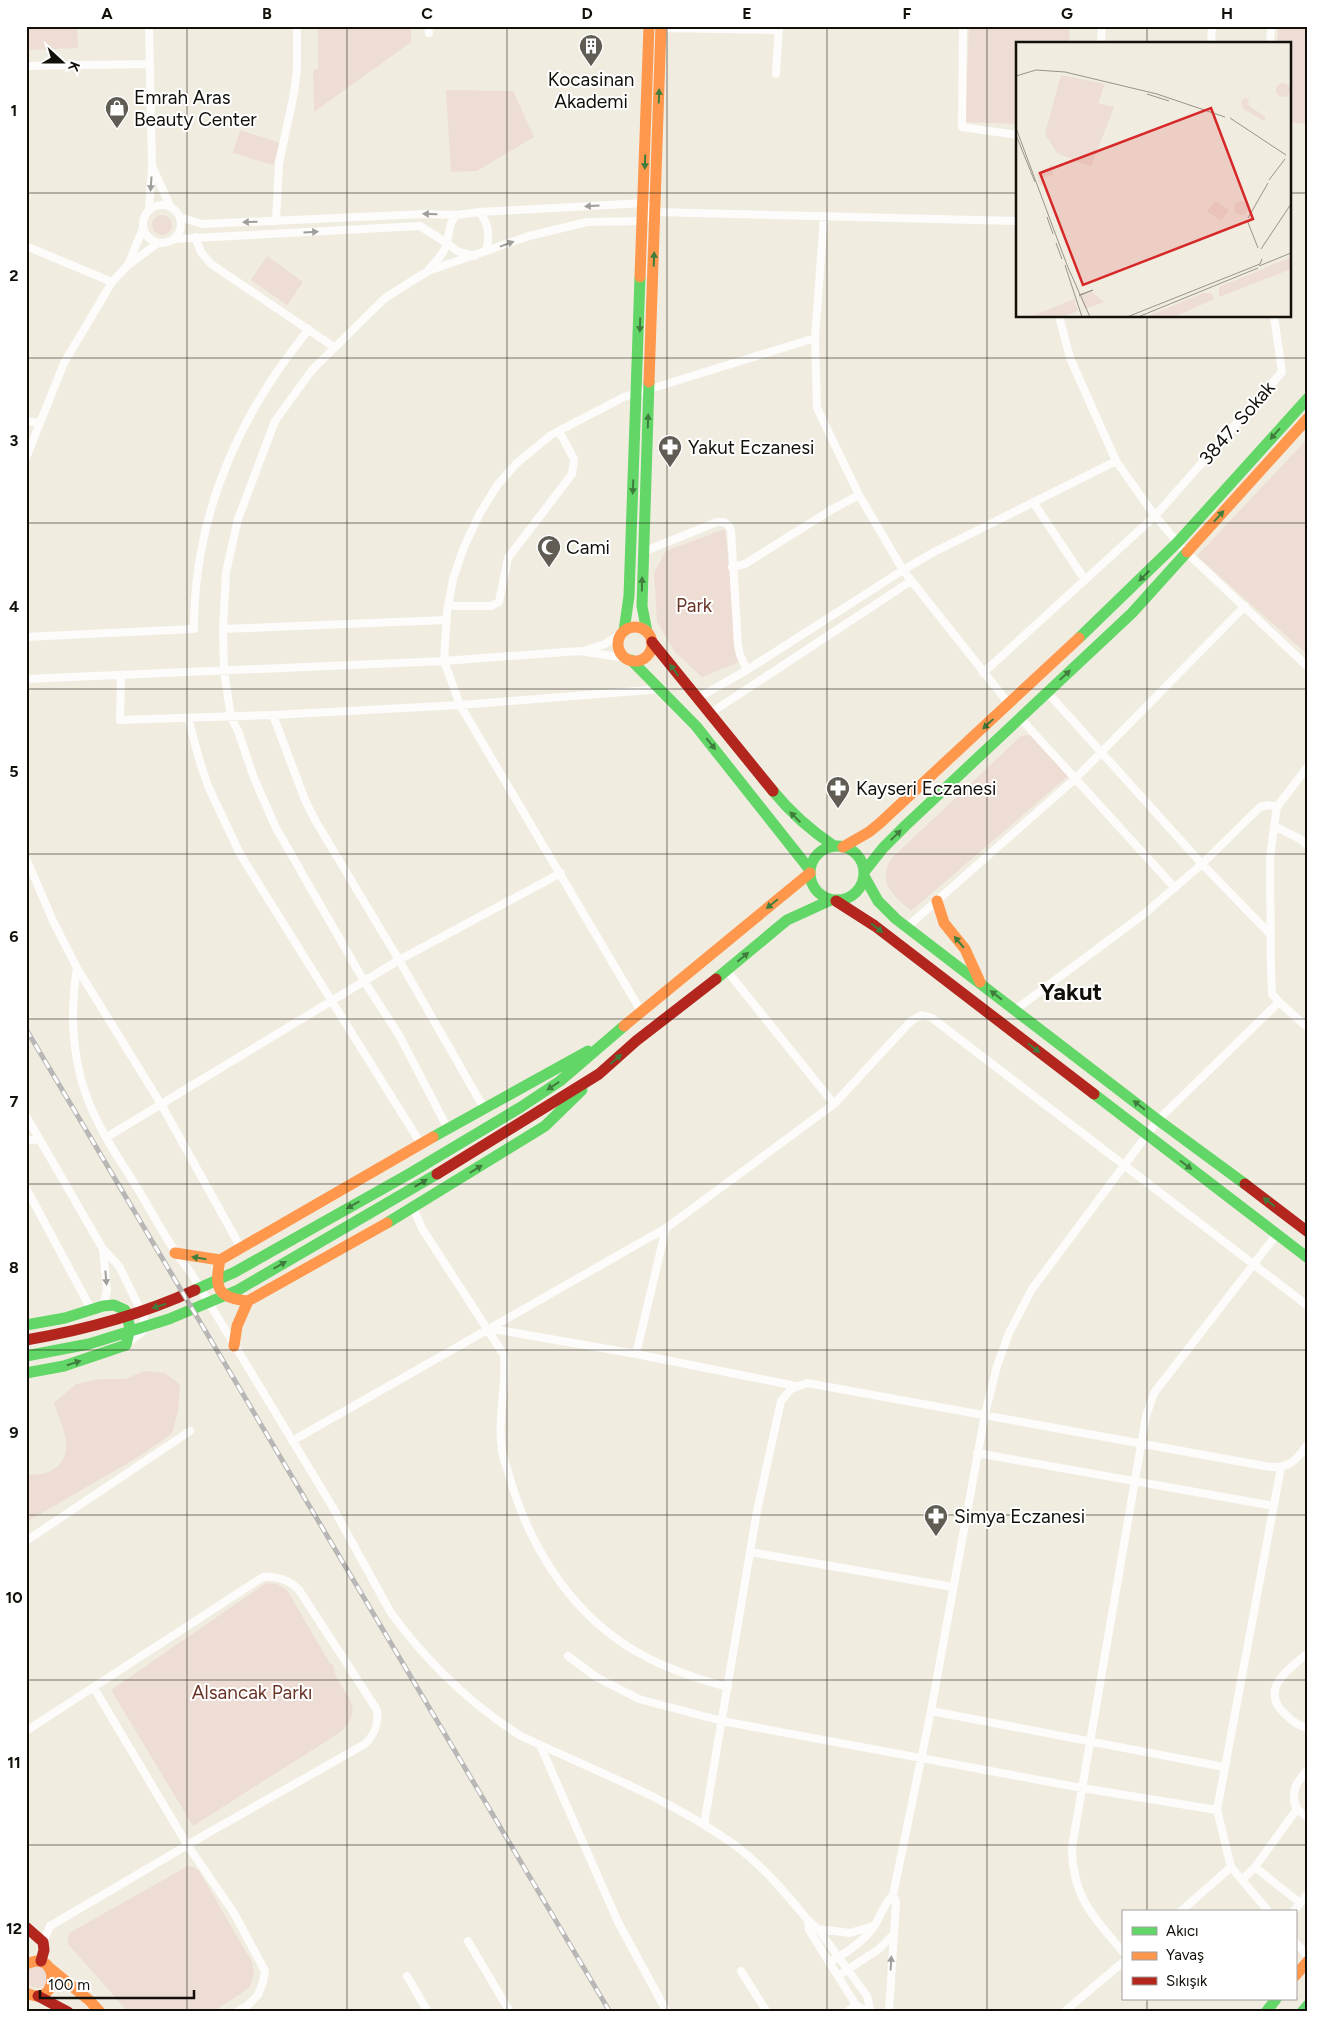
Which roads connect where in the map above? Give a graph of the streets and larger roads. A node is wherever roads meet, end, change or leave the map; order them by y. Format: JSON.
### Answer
{"nodes":[{"id":1,"x":149,"y":26,"type":"edge"},
{"id":2,"x":296,"y":26,"type":"edge"},
{"id":3,"x":649,"y":26,"type":"edge"},
{"id":4,"x":962,"y":26,"type":"edge"},
{"id":5,"x":1102,"y":26,"type":"edge"},
{"id":6,"x":1212,"y":26,"type":"edge"},
{"id":7,"x":1271,"y":26,"type":"edge"},
{"id":8,"x":661,"y":27,"type":"edge"},
{"id":9,"x":779,"y":28,"type":"edge"},
{"id":10,"x":1101,"y":42,"type":"edge"},
{"id":11,"x":1211,"y":42,"type":"edge"},
{"id":12,"x":1270,"y":42,"type":"edge"},
{"id":13,"x":150,"y":64,"type":"junction"},
{"id":14,"x":26,"y":66,"type":"edge"},
{"id":15,"x":776,"y":74,"type":"dead end"},
{"id":16,"x":1016,"y":135,"type":"edge"},
{"id":17,"x":152,"y":166,"type":"junction"},
{"id":18,"x":644,"y":203,"type":"junction"},
{"id":19,"x":170,"y":206,"type":"junction"},
{"id":20,"x":149,"y":210,"type":"junction"},
{"id":21,"x":480,"y":212,"type":"junction"},
{"id":22,"x":655,"y":212,"type":"junction"},
{"id":23,"x":456,"y":215,"type":"junction"},
{"id":24,"x":824,"y":216,"type":"junction"},
{"id":25,"x":180,"y":217,"type":"junction"},
{"id":26,"x":276,"y":221,"type":"junction"},
{"id":27,"x":643,"y":221,"type":"junction"},
{"id":28,"x":1016,"y":221,"type":"edge"},
{"id":29,"x":143,"y":228,"type":"junction"},
{"id":30,"x":195,"y":237,"type":"junction"},
{"id":31,"x":175,"y":239,"type":"junction"},
{"id":32,"x":447,"y":242,"type":"junction"},
{"id":33,"x":158,"y":243,"type":"junction"},
{"id":34,"x":26,"y":246,"type":"edge"},
{"id":35,"x":486,"y":251,"type":"junction"},
{"id":36,"x":474,"y":256,"type":"junction"},
{"id":37,"x":128,"y":265,"type":"junction"},
{"id":38,"x":428,"y":271,"type":"junction"},
{"id":39,"x":112,"y":282,"type":"junction"},
{"id":40,"x":1060,"y":318,"type":"edge"},
{"id":41,"x":1274,"y":318,"type":"edge"},
{"id":42,"x":309,"y":330,"type":"junction"},
{"id":43,"x":815,"y":338,"type":"junction"},
{"id":44,"x":334,"y":347,"type":"junction"},
{"id":45,"x":643,"y":392,"type":"junction"},
{"id":46,"x":1308,"y":398,"type":"edge"},
{"id":47,"x":1308,"y":418,"type":"edge"},
{"id":48,"x":26,"y":421,"type":"edge"},
{"id":49,"x":39,"y":423,"type":"junction"},
{"id":50,"x":559,"y":431,"type":"junction"},
{"id":51,"x":26,"y":458,"type":"edge"},
{"id":52,"x":1116,"y":462,"type":"junction"},
{"id":53,"x":859,"y":495,"type":"junction"},
{"id":54,"x":1033,"y":502,"type":"junction"},
{"id":55,"x":1156,"y":516,"type":"junction"},
{"id":56,"x":1178,"y":542,"type":"junction"},
{"id":57,"x":643,"y":552,"type":"junction"},
{"id":58,"x":1186,"y":552,"type":"junction"},
{"id":59,"x":732,"y":567,"type":"junction"},
{"id":60,"x":902,"y":570,"type":"junction"},
{"id":61,"x":1085,"y":580,"type":"junction"},
{"id":62,"x":912,"y":581,"type":"junction"},
{"id":63,"x":448,"y":606,"type":"junction"},
{"id":64,"x":1245,"y":606,"type":"junction"},
{"id":65,"x":446,"y":620,"type":"junction"},
{"id":66,"x":223,"y":629,"type":"junction"},
{"id":67,"x":623,"y":633,"type":"junction"},
{"id":68,"x":26,"y":637,"type":"edge"},
{"id":69,"x":649,"y":637,"type":"junction"},
{"id":70,"x":579,"y":651,"type":"junction"},
{"id":71,"x":629,"y":659,"type":"junction"},
{"id":72,"x":444,"y":661,"type":"junction"},
{"id":73,"x":1308,"y":667,"type":"edge"},
{"id":74,"x":747,"y":670,"type":"junction"},
{"id":75,"x":224,"y":672,"type":"junction"},
{"id":76,"x":983,"y":673,"type":"junction"},
{"id":77,"x":121,"y":676,"type":"junction"},
{"id":78,"x":26,"y":679,"type":"edge"},
{"id":79,"x":662,"y":689,"type":"junction"},
{"id":80,"x":1047,"y":692,"type":"junction"},
{"id":81,"x":696,"y":699,"type":"junction"},
{"id":82,"x":1009,"y":704,"type":"junction"},
{"id":83,"x":460,"y":705,"type":"junction"},
{"id":84,"x":710,"y":714,"type":"junction"},
{"id":85,"x":273,"y":716,"type":"junction"},
{"id":86,"x":231,"y":717,"type":"junction"},
{"id":87,"x":188,"y":718,"type":"junction"},
{"id":88,"x":1020,"y":718,"type":"junction"},
{"id":89,"x":1101,"y":752,"type":"junction"},
{"id":90,"x":1308,"y":766,"type":"edge"},
{"id":91,"x":1076,"y":778,"type":"junction"},
{"id":92,"x":1277,"y":807,"type":"junction"},
{"id":93,"x":1274,"y":826,"type":"junction"},
{"id":94,"x":839,"y":846,"type":"junction"},
{"id":95,"x":1308,"y":846,"type":"edge"},
{"id":96,"x":26,"y":858,"type":"edge"},
{"id":97,"x":1202,"y":864,"type":"junction"},
{"id":98,"x":810,"y":872,"type":"junction"},
{"id":99,"x":560,"y":874,"type":"junction"},
{"id":100,"x":864,"y":874,"type":"junction"},
{"id":101,"x":1175,"y":888,"type":"junction"},
{"id":102,"x":834,"y":900,"type":"junction"},
{"id":103,"x":937,"y":901,"type":"junction"},
{"id":104,"x":907,"y":927,"type":"junction"},
{"id":105,"x":1271,"y":935,"type":"junction"},
{"id":106,"x":399,"y":960,"type":"junction"},
{"id":107,"x":77,"y":968,"type":"junction"},
{"id":108,"x":727,"y":971,"type":"junction"},
{"id":109,"x":364,"y":981,"type":"junction"},
{"id":110,"x":981,"y":984,"type":"junction"},
{"id":111,"x":331,"y":1001,"type":"junction"},
{"id":112,"x":1279,"y":1002,"type":"junction"},
{"id":113,"x":1015,"y":1010,"type":"junction"},
{"id":114,"x":642,"y":1011,"type":"junction"},
{"id":115,"x":1308,"y":1028,"type":"edge"},
{"id":116,"x":609,"y":1039,"type":"junction"},
{"id":117,"x":599,"y":1074,"type":"junction"},
{"id":118,"x":161,"y":1104,"type":"junction"},
{"id":119,"x":834,"y":1104,"type":"junction"},
{"id":120,"x":484,"y":1108,"type":"junction"},
{"id":121,"x":26,"y":1116,"type":"edge"},
{"id":122,"x":1158,"y":1120,"type":"junction"},
{"id":123,"x":448,"y":1129,"type":"junction"},
{"id":124,"x":1148,"y":1135,"type":"junction"},
{"id":125,"x":107,"y":1138,"type":"junction"},
{"id":126,"x":39,"y":1139,"type":"junction"},
{"id":127,"x":26,"y":1141,"type":"edge"},
{"id":128,"x":421,"y":1144,"type":"junction"},
{"id":129,"x":1124,"y":1166,"type":"junction"},
{"id":130,"x":26,"y":1188,"type":"edge"},
{"id":131,"x":413,"y":1208,"type":"junction"},
{"id":132,"x":666,"y":1228,"type":"junction"},
{"id":133,"x":1308,"y":1232,"type":"edge"},
{"id":134,"x":1277,"y":1234,"type":"junction"},
{"id":135,"x":241,"y":1248,"type":"junction"},
{"id":136,"x":103,"y":1250,"type":"junction"},
{"id":137,"x":175,"y":1253,"type":"junction"},
{"id":138,"x":1308,"y":1258,"type":"edge"},
{"id":139,"x":220,"y":1260,"type":"junction"},
{"id":140,"x":1254,"y":1264,"type":"junction"},
{"id":141,"x":248,"y":1301,"type":"junction"},
{"id":142,"x":104,"y":1306,"type":"junction"},
{"id":143,"x":1308,"y":1306,"type":"edge"},
{"id":144,"x":91,"y":1310,"type":"junction"},
{"id":145,"x":26,"y":1325,"type":"edge"},
{"id":146,"x":487,"y":1328,"type":"junction"},
{"id":147,"x":26,"y":1340,"type":"edge"},
{"id":148,"x":126,"y":1345,"type":"junction"},
{"id":149,"x":234,"y":1346,"type":"junction"},
{"id":150,"x":636,"y":1354,"type":"junction"},
{"id":151,"x":26,"y":1356,"type":"edge"},
{"id":152,"x":26,"y":1372,"type":"edge"},
{"id":153,"x":796,"y":1386,"type":"junction"},
{"id":154,"x":985,"y":1414,"type":"junction"},
{"id":155,"x":190,"y":1431,"type":"dead end"},
{"id":156,"x":292,"y":1441,"type":"junction"},
{"id":157,"x":1142,"y":1444,"type":"junction"},
{"id":158,"x":1308,"y":1444,"type":"edge"},
{"id":159,"x":977,"y":1453,"type":"junction"},
{"id":160,"x":1281,"y":1467,"type":"junction"},
{"id":161,"x":1135,"y":1482,"type":"junction"},
{"id":162,"x":1274,"y":1506,"type":"junction"},
{"id":163,"x":26,"y":1541,"type":"edge"},
{"id":164,"x":750,"y":1552,"type":"junction"},
{"id":165,"x":953,"y":1587,"type":"junction"},
{"id":166,"x":1308,"y":1653,"type":"edge"},
{"id":167,"x":568,"y":1656,"type":"dead end"},
{"id":168,"x":728,"y":1687,"type":"junction"},
{"id":169,"x":94,"y":1688,"type":"junction"},
{"id":170,"x":931,"y":1711,"type":"junction"},
{"id":171,"x":722,"y":1721,"type":"junction"},
{"id":172,"x":1308,"y":1728,"type":"edge"},
{"id":173,"x":26,"y":1730,"type":"edge"},
{"id":174,"x":1090,"y":1741,"type":"junction"},
{"id":175,"x":540,"y":1745,"type":"junction"},
{"id":176,"x":922,"y":1758,"type":"junction"},
{"id":177,"x":1224,"y":1767,"type":"junction"},
{"id":178,"x":1308,"y":1769,"type":"edge"},
{"id":179,"x":1082,"y":1788,"type":"junction"},
{"id":180,"x":1296,"y":1809,"type":"junction"},
{"id":181,"x":1217,"y":1810,"type":"junction"},
{"id":182,"x":1308,"y":1818,"type":"edge"},
{"id":183,"x":704,"y":1825,"type":"junction"},
{"id":184,"x":188,"y":1846,"type":"junction"},
{"id":185,"x":1231,"y":1867,"type":"junction"},
{"id":186,"x":1254,"y":1867,"type":"junction"},
{"id":187,"x":1242,"y":1880,"type":"junction"},
{"id":188,"x":1308,"y":1893,"type":"edge"},
{"id":189,"x":893,"y":1895,"type":"junction"},
{"id":190,"x":1300,"y":1903,"type":"junction"},
{"id":191,"x":1182,"y":1910,"type":"edge"},
{"id":192,"x":1268,"y":1910,"type":"edge"},
{"id":193,"x":1295,"y":1910,"type":"edge"},
{"id":194,"x":808,"y":1921,"type":"junction"},
{"id":195,"x":875,"y":1925,"type":"junction"},
{"id":196,"x":26,"y":1927,"type":"edge"},
{"id":197,"x":818,"y":1929,"type":"junction"},
{"id":198,"x":893,"y":1935,"type":"junction"},
{"id":199,"x":468,"y":1941,"type":"dead end"},
{"id":200,"x":44,"y":1942,"type":"junction"},
{"id":201,"x":1296,"y":1943,"type":"edge"},
{"id":202,"x":1122,"y":1951,"type":"edge"},
{"id":203,"x":839,"y":1956,"type":"junction"},
{"id":204,"x":1308,"y":1956,"type":"edge"},
{"id":205,"x":41,"y":1961,"type":"junction"},
{"id":206,"x":1308,"y":1961,"type":"edge"},
{"id":207,"x":829,"y":1963,"type":"junction"},
{"id":208,"x":1122,"y":1963,"type":"edge"},
{"id":209,"x":26,"y":1964,"type":"edge"},
{"id":210,"x":52,"y":1969,"type":"junction"},
{"id":211,"x":849,"y":1970,"type":"junction"},
{"id":212,"x":740,"y":1971,"type":"dead end"},
{"id":213,"x":1296,"y":1975,"type":"edge"},
{"id":214,"x":407,"y":1976,"type":"dead end"},
{"id":215,"x":838,"y":1976,"type":"junction"},
{"id":216,"x":26,"y":1993,"type":"edge"},
{"id":217,"x":38,"y":1996,"type":"junction"},
{"id":218,"x":1275,"y":2000,"type":"edge"},
{"id":219,"x":856,"y":2005,"type":"junction"},
{"id":220,"x":1308,"y":2005,"type":"edge"},
{"id":221,"x":68,"y":2012,"type":"edge"},
{"id":222,"x":100,"y":2012,"type":"edge"},
{"id":223,"x":236,"y":2012,"type":"edge"},
{"id":224,"x":428,"y":2012,"type":"edge"},
{"id":225,"x":510,"y":2012,"type":"edge"},
{"id":226,"x":667,"y":2012,"type":"edge"},
{"id":227,"x":766,"y":2012,"type":"edge"},
{"id":228,"x":847,"y":2012,"type":"edge"},
{"id":229,"x":867,"y":2012,"type":"edge"},
{"id":230,"x":871,"y":2012,"type":"edge"},
{"id":231,"x":889,"y":2012,"type":"edge"},
{"id":232,"x":1064,"y":2012,"type":"edge"},
{"id":233,"x":1266,"y":2012,"type":"edge"},
{"id":234,"x":1302,"y":2012,"type":"edge"}],
"edges":[{"from":1,"to":13,"type":"street"},
{"from":2,"to":26,"type":"street"},
{"from":3,"to":18,"type":"street","one_way":true},
{"from":4,"to":16,"type":"street"},
{"from":5,"to":10,"type":"street"},
{"from":6,"to":11,"type":"street"},
{"from":7,"to":12,"type":"street"},
{"from":8,"to":9,"type":"street"},
{"from":22,"to":8,"type":"street","one_way":true},
{"from":9,"to":15,"type":"street"},
{"from":13,"to":14,"type":"street"},
{"from":13,"to":17,"type":"street"},
{"from":17,"to":19,"type":"street"},
{"from":17,"to":20,"type":"street","one_way":true},
{"from":18,"to":21,"type":"street","one_way":true},
{"from":18,"to":22,"type":"street"},
{"from":18,"to":27,"type":"street"},
{"from":19,"to":20,"type":"street"},
{"from":19,"to":25,"type":"street"},
{"from":20,"to":29,"type":"street"},
{"from":21,"to":23,"type":"street"},
{"from":21,"to":35,"type":"street"},
{"from":22,"to":24,"type":"street"},
{"from":22,"to":27,"type":"street"},
{"from":45,"to":22,"type":"street","one_way":true},
{"from":23,"to":26,"type":"street","one_way":true},
{"from":23,"to":32,"type":"street"},
{"from":24,"to":28,"type":"street"},
{"from":24,"to":43,"type":"street"},
{"from":26,"to":25,"type":"street","one_way":true},
{"from":25,"to":31,"type":"street"},
{"from":35,"to":27,"type":"street","one_way":true},
{"from":27,"to":45,"type":"street","one_way":true},
{"from":29,"to":33,"type":"street"},
{"from":29,"to":37,"type":"street"},
{"from":30,"to":31,"type":"street"},
{"from":30,"to":32,"type":"street","one_way":true},
{"from":30,"to":42,"type":"street"},
{"from":31,"to":33,"type":"street"},
{"from":32,"to":36,"type":"street"},
{"from":32,"to":38,"type":"street"},
{"from":33,"to":37,"type":"street"},
{"from":34,"to":39,"type":"street"},
{"from":35,"to":36,"type":"street"},
{"from":36,"to":38,"type":"street"},
{"from":37,"to":39,"type":"street"},
{"from":38,"to":44,"type":"street"},
{"from":39,"to":49,"type":"street"},
{"from":40,"to":52,"type":"street"},
{"from":41,"to":55,"type":"street","name":"3847. Sokak"},
{"from":42,"to":44,"type":"street"},
{"from":42,"to":68,"type":"street"},
{"from":43,"to":45,"type":"street"},
{"from":43,"to":53,"type":"street"},
{"from":44,"to":66,"type":"street"},
{"from":45,"to":50,"type":"street"},
{"from":57,"to":45,"type":"street","one_way":true},
{"from":45,"to":67,"type":"street","one_way":true},
{"from":46,"to":56,"type":"street","one_way":true},
{"from":58,"to":47,"type":"street","one_way":true},
{"from":48,"to":49,"type":"street"},
{"from":49,"to":51,"type":"street"},
{"from":50,"to":63,"type":"street"},
{"from":50,"to":63,"type":"street"},
{"from":52,"to":54,"type":"street"},
{"from":52,"to":55,"type":"street"},
{"from":53,"to":59,"type":"street"},
{"from":53,"to":60,"type":"street"},
{"from":54,"to":60,"type":"street"},
{"from":54,"to":61,"type":"street"},
{"from":55,"to":56,"type":"street"},
{"from":55,"to":61,"type":"street","name":"3847. Sokak"},
{"from":56,"to":58,"type":"street"},
{"from":56,"to":82,"type":"street","one_way":true},
{"from":57,"to":59,"type":"street"},
{"from":69,"to":57,"type":"street","one_way":true},
{"from":58,"to":64,"type":"street"},
{"from":80,"to":58,"type":"street","one_way":true},
{"from":59,"to":74,"type":"street"},
{"from":60,"to":62,"type":"street"},
{"from":60,"to":74,"type":"street"},
{"from":61,"to":76,"type":"street","name":"3847. Sokak"},
{"from":62,"to":76,"type":"street"},
{"from":62,"to":84,"type":"street"},
{"from":63,"to":65,"type":"street"},
{"from":64,"to":73,"type":"street"},
{"from":64,"to":89,"type":"street"},
{"from":65,"to":66,"type":"street"},
{"from":65,"to":72,"type":"street"},
{"from":66,"to":75,"type":"street"},
{"from":67,"to":69,"type":"street"},
{"from":67,"to":70,"type":"street"},
{"from":67,"to":71,"type":"street"},
{"from":69,"to":71,"type":"street"},
{"from":81,"to":69,"type":"street","one_way":true},
{"from":70,"to":71,"type":"street"},
{"from":70,"to":72,"type":"street"},
{"from":71,"to":79,"type":"street"},
{"from":72,"to":75,"type":"street"},
{"from":72,"to":83,"type":"street"},
{"from":74,"to":81,"type":"street"},
{"from":75,"to":77,"type":"street"},
{"from":75,"to":86,"type":"street"},
{"from":76,"to":82,"type":"street"},
{"from":77,"to":78,"type":"street"},
{"from":77,"to":87,"type":"street"},
{"from":79,"to":83,"type":"street"},
{"from":79,"to":98,"type":"street","one_way":true},
{"from":80,"to":88,"type":"street"},
{"from":80,"to":89,"type":"street"},
{"from":81,"to":84,"type":"street"},
{"from":82,"to":94,"type":"street","one_way":true},
{"from":83,"to":85,"type":"street"},
{"from":83,"to":99,"type":"street"},
{"from":94,"to":84,"type":"street","one_way":true},
{"from":85,"to":86,"type":"street"},
{"from":85,"to":106,"type":"street"},
{"from":86,"to":87,"type":"street"},
{"from":86,"to":109,"type":"street"},
{"from":87,"to":111,"type":"street"},
{"from":88,"to":91,"type":"street"},
{"from":100,"to":88,"type":"street","one_way":true},
{"from":89,"to":91,"type":"street"},
{"from":89,"to":97,"type":"street"},
{"from":90,"to":92,"type":"street"},
{"from":91,"to":101,"type":"street"},
{"from":91,"to":103,"type":"street"},
{"from":92,"to":93,"type":"street"},
{"from":92,"to":97,"type":"street"},
{"from":93,"to":95,"type":"street"},
{"from":93,"to":105,"type":"street"},
{"from":94,"to":98,"type":"street"},
{"from":94,"to":100,"type":"street"},
{"from":96,"to":107,"type":"street"},
{"from":97,"to":101,"type":"street"},
{"from":97,"to":105,"type":"street"},
{"from":98,"to":102,"type":"street"},
{"from":98,"to":114,"type":"street","one_way":true},
{"from":99,"to":106,"type":"street"},
{"from":99,"to":114,"type":"street"},
{"from":100,"to":102,"type":"street"},
{"from":100,"to":104,"type":"street"},
{"from":101,"to":113,"type":"street"},
{"from":108,"to":102,"type":"street","one_way":true},
{"from":102,"to":124,"type":"street","one_way":true},
{"from":103,"to":104,"type":"street"},
{"from":110,"to":103,"type":"street","one_way":true},
{"from":104,"to":110,"type":"street"},
{"from":105,"to":112,"type":"street"},
{"from":106,"to":109,"type":"street"},
{"from":106,"to":120,"type":"street"},
{"from":107,"to":118,"type":"street"},
{"from":107,"to":125,"type":"street"},
{"from":117,"to":108,"type":"street","one_way":true},
{"from":108,"to":119,"type":"street"},
{"from":109,"to":111,"type":"street"},
{"from":109,"to":123,"type":"street"},
{"from":113,"to":110,"type":"street","one_way":true},
{"from":111,"to":118,"type":"street"},
{"from":111,"to":128,"type":"street"},
{"from":112,"to":115,"type":"street"},
{"from":112,"to":122,"type":"street"},
{"from":122,"to":113,"type":"street","one_way":true},
{"from":114,"to":116,"type":"street"},
{"from":116,"to":120,"type":"street"},
{"from":116,"to":147,"type":"street","one_way":true},
{"from":131,"to":117,"type":"street","one_way":true},
{"from":151,"to":117,"type":"street","one_way":true},
{"from":118,"to":125,"type":"street"},
{"from":118,"to":135,"type":"street"},
{"from":119,"to":129,"type":"street"},
{"from":119,"to":132,"type":"street"},
{"from":120,"to":123,"type":"street"},
{"from":121,"to":126,"type":"street"},
{"from":122,"to":124,"type":"street"},
{"from":133,"to":122,"type":"street","one_way":true},
{"from":123,"to":128,"type":"street"},
{"from":124,"to":129,"type":"street"},
{"from":124,"to":134,"type":"street","one_way":true},
{"from":125,"to":137,"type":"street"},
{"from":126,"to":127,"type":"street"},
{"from":126,"to":136,"type":"street"},
{"from":128,"to":135,"type":"street"},
{"from":129,"to":140,"type":"street"},
{"from":129,"to":154,"type":"street"},
{"from":130,"to":144,"type":"street"},
{"from":131,"to":141,"type":"street"},
{"from":131,"to":146,"type":"street"},
{"from":132,"to":146,"type":"street"},
{"from":132,"to":150,"type":"street"},
{"from":134,"to":138,"type":"street"},
{"from":134,"to":140,"type":"street"},
{"from":135,"to":139,"type":"street"},
{"from":136,"to":142,"type":"street","one_way":true},
{"from":136,"to":148,"type":"street"},
{"from":139,"to":137,"type":"street","one_way":true},
{"from":137,"to":149,"type":"street"},
{"from":139,"to":141,"type":"street"},
{"from":140,"to":143,"type":"street"},
{"from":140,"to":157,"type":"street"},
{"from":141,"to":149,"type":"street"},
{"from":142,"to":144,"type":"street"},
{"from":142,"to":148,"type":"street"},
{"from":144,"to":145,"type":"street"},
{"from":146,"to":150,"type":"street"},
{"from":146,"to":156,"type":"street"},
{"from":146,"to":168,"type":"street"},
{"from":152,"to":148,"type":"street","one_way":true},
{"from":149,"to":156,"type":"street"},
{"from":150,"to":153,"type":"street"},
{"from":153,"to":154,"type":"street"},
{"from":153,"to":164,"type":"street"},
{"from":154,"to":157,"type":"street"},
{"from":154,"to":159,"type":"street"},
{"from":155,"to":163,"type":"street"},
{"from":156,"to":175,"type":"street"},
{"from":157,"to":160,"type":"street"},
{"from":157,"to":161,"type":"street"},
{"from":158,"to":160,"type":"street"},
{"from":159,"to":161,"type":"street"},
{"from":159,"to":165,"type":"street"},
{"from":160,"to":162,"type":"street"},
{"from":161,"to":162,"type":"street"},
{"from":161,"to":174,"type":"street"},
{"from":162,"to":177,"type":"street"},
{"from":164,"to":165,"type":"street"},
{"from":164,"to":168,"type":"street"},
{"from":165,"to":170,"type":"street"},
{"from":166,"to":172,"type":"street"},
{"from":167,"to":171,"type":"street"},
{"from":168,"to":171,"type":"street"},
{"from":169,"to":173,"type":"street"},
{"from":169,"to":184,"type":"street"},
{"from":169,"to":184,"type":"street"},
{"from":170,"to":174,"type":"street"},
{"from":170,"to":176,"type":"street"},
{"from":171,"to":176,"type":"street"},
{"from":171,"to":183,"type":"street"},
{"from":174,"to":177,"type":"street"},
{"from":174,"to":179,"type":"street"},
{"from":175,"to":183,"type":"street"},
{"from":175,"to":226,"type":"street"},
{"from":176,"to":179,"type":"street"},
{"from":176,"to":189,"type":"street"},
{"from":177,"to":181,"type":"street"},
{"from":178,"to":180,"type":"street"},
{"from":179,"to":181,"type":"street"},
{"from":179,"to":202,"type":"street"},
{"from":180,"to":182,"type":"street"},
{"from":180,"to":186,"type":"street"},
{"from":181,"to":185,"type":"street"},
{"from":183,"to":194,"type":"street"},
{"from":184,"to":200,"type":"street"},
{"from":184,"to":223,"type":"street"},
{"from":185,"to":187,"type":"street"},
{"from":185,"to":191,"type":"street"},
{"from":186,"to":187,"type":"street"},
{"from":186,"to":190,"type":"street"},
{"from":187,"to":192,"type":"street"},
{"from":188,"to":190,"type":"street"},
{"from":189,"to":195,"type":"street"},
{"from":189,"to":198,"type":"street"},
{"from":190,"to":193,"type":"street"},
{"from":194,"to":197,"type":"street"},
{"from":194,"to":207,"type":"street"},
{"from":195,"to":197,"type":"street"},
{"from":195,"to":203,"type":"street"},
{"from":196,"to":200,"type":"street"},
{"from":197,"to":203,"type":"street"},
{"from":198,"to":211,"type":"street"},
{"from":231,"to":198,"type":"street","one_way":true},
{"from":199,"to":225,"type":"street"},
{"from":200,"to":205,"type":"street"},
{"from":201,"to":204,"type":"street"},
{"from":203,"to":207,"type":"street"},
{"from":203,"to":211,"type":"street"},
{"from":205,"to":209,"type":"street"},
{"from":205,"to":210,"type":"street"},
{"from":206,"to":213,"type":"street"},
{"from":207,"to":215,"type":"street"},
{"from":208,"to":232,"type":"street"},
{"from":210,"to":217,"type":"street"},
{"from":210,"to":222,"type":"street"},
{"from":211,"to":215,"type":"street"},
{"from":211,"to":230,"type":"street"},
{"from":212,"to":227,"type":"street"},
{"from":214,"to":224,"type":"street"},
{"from":215,"to":219,"type":"street"},
{"from":216,"to":217,"type":"street"},
{"from":217,"to":221,"type":"street"},
{"from":218,"to":233,"type":"street"},
{"from":219,"to":228,"type":"street"},
{"from":219,"to":229,"type":"street"},
{"from":220,"to":234,"type":"street"}]}
